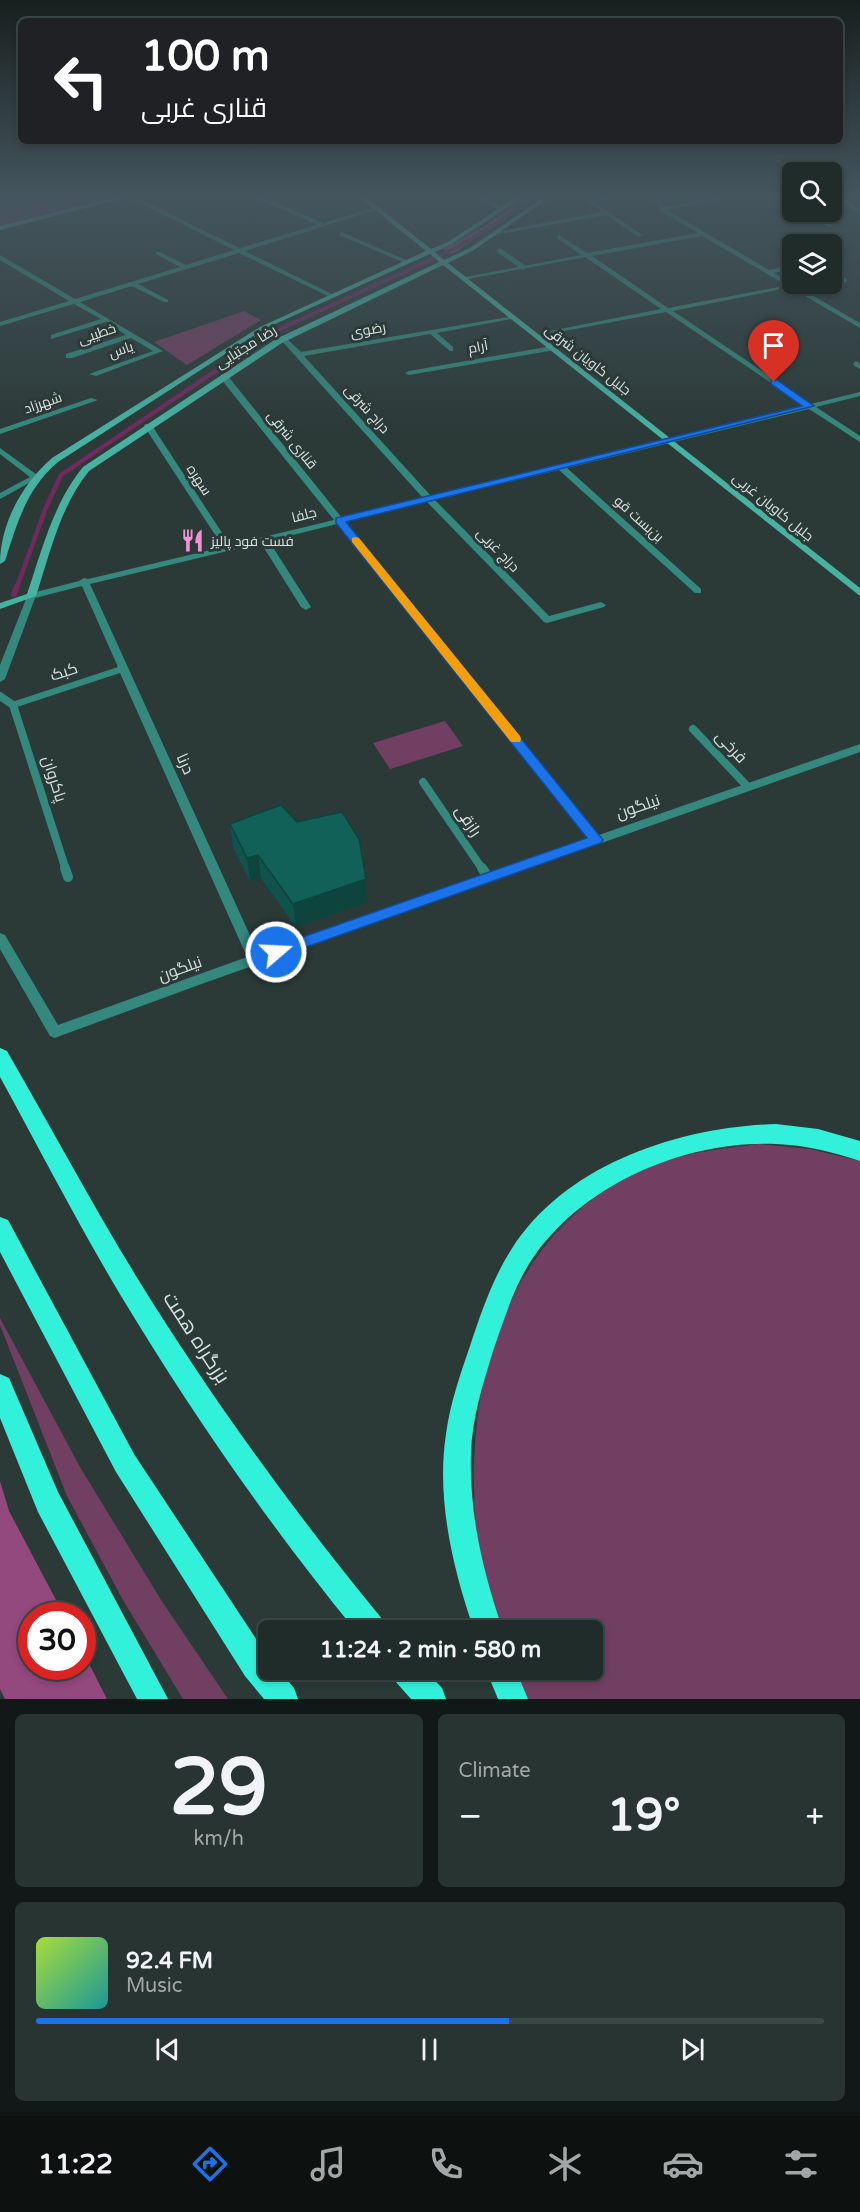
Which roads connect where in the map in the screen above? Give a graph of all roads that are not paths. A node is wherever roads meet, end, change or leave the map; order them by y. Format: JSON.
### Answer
{"nodes":[{"id":1,"x":30,"y":274,"type":"edge"},
{"id":2,"x":161,"y":274,"type":"edge"},
{"id":3,"x":289,"y":274,"type":"edge"},
{"id":4,"x":379,"y":274,"type":"edge"},
{"id":5,"x":420,"y":274,"type":"edge"},
{"id":6,"x":458,"y":274,"type":"edge"},
{"id":7,"x":483,"y":274,"type":"edge"},
{"id":8,"x":615,"y":274,"type":"edge"},
{"id":9,"x":463,"y":278,"type":"junction"},
{"id":10,"x":132,"y":283,"type":"junction"},
{"id":11,"x":777,"y":288,"type":"dead end"},
{"id":12,"x":805,"y":294,"type":"edge"},
{"id":13,"x":332,"y":296,"type":"junction"},
{"id":14,"x":75,"y":301,"type":"junction"},
{"id":15,"x":166,"y":301,"type":"dead end"},
{"id":16,"x":667,"y":310,"type":"junction"},
{"id":17,"x":512,"y":317,"type":"junction"},
{"id":18,"x":106,"y":320,"type":"junction"},
{"id":19,"x":0,"y":324,"type":"edge"},
{"id":20,"x":860,"y":326,"type":"edge"},
{"id":21,"x":431,"y":331,"type":"junction"},
{"id":22,"x":550,"y":333,"type":"dead end"},
{"id":23,"x":132,"y":335,"type":"junction"},
{"id":24,"x":54,"y":337,"type":"dead end"},
{"id":25,"x":284,"y":338,"type":"junction"},
{"id":26,"x":552,"y":348,"type":"junction"},
{"id":27,"x":450,"y":350,"type":"dead end"},
{"id":28,"x":299,"y":355,"type":"junction"},
{"id":29,"x":69,"y":356,"type":"dead end"},
{"id":30,"x":409,"y":373,"type":"dead end"},
{"id":31,"x":93,"y":374,"type":"dead end"},
{"id":32,"x":224,"y":377,"type":"junction"},
{"id":33,"x":860,"y":394,"type":"edge"},
{"id":34,"x":94,"y":400,"type":"dead end"},
{"id":35,"x":809,"y":406,"type":"junction"},
{"id":36,"x":148,"y":426,"type":"junction"},
{"id":37,"x":0,"y":432,"type":"edge"},
{"id":38,"x":860,"y":440,"type":"edge"},
{"id":39,"x":668,"y":441,"type":"junction"},
{"id":40,"x":0,"y":450,"type":"edge"},
{"id":41,"x":561,"y":467,"type":"junction"},
{"id":42,"x":36,"y":477,"type":"junction"},
{"id":43,"x":0,"y":496,"type":"edge"},
{"id":44,"x":429,"y":499,"type":"junction"},
{"id":45,"x":340,"y":520,"type":"junction"},
{"id":46,"x":262,"y":539,"type":"junction"},
{"id":47,"x":228,"y":548,"type":"junction"},
{"id":48,"x":0,"y":561,"type":"edge"},
{"id":49,"x":84,"y":581,"type":"junction"},
{"id":50,"x":698,"y":591,"type":"dead end"},
{"id":51,"x":860,"y":593,"type":"edge"},
{"id":52,"x":31,"y":596,"type":"junction"},
{"id":53,"x":602,"y":605,"type":"dead end"},
{"id":54,"x":0,"y":606,"type":"edge"},
{"id":55,"x":306,"y":607,"type":"dead end"},
{"id":56,"x":124,"y":668,"type":"junction"},
{"id":57,"x":0,"y":679,"type":"edge"},
{"id":58,"x":0,"y":696,"type":"edge"},
{"id":59,"x":13,"y":705,"type":"junction"},
{"id":60,"x":693,"y":729,"type":"dead end"},
{"id":61,"x":860,"y":748,"type":"edge"},
{"id":62,"x":423,"y":782,"type":"dead end"},
{"id":63,"x":747,"y":786,"type":"junction"},
{"id":64,"x":596,"y":840,"type":"junction"},
{"id":65,"x":68,"y":877,"type":"dead end"},
{"id":66,"x":488,"y":877,"type":"junction"},
{"id":67,"x":0,"y":938,"type":"edge"},
{"id":68,"x":255,"y":960,"type":"junction"},
{"id":69,"x":0,"y":1057,"type":"edge"},
{"id":70,"x":860,"y":1151,"type":"edge"},
{"id":71,"x":0,"y":1228,"type":"edge"},
{"id":72,"x":0,"y":1387,"type":"edge"},
{"id":73,"x":366,"y":1620,"type":"edge"},
{"id":74,"x":484,"y":1620,"type":"edge"},
{"id":75,"x":415,"y":1680,"type":"edge"},
{"id":76,"x":505,"y":1680,"type":"edge"},
{"id":77,"x":153,"y":1699,"type":"edge"},
{"id":78,"x":283,"y":1699,"type":"edge"},
{"id":79,"x":431,"y":1699,"type":"edge"},
{"id":80,"x":513,"y":1699,"type":"edge"}],
"edges":[{"from":1,"to":14,"type":"street"},
{"from":2,"to":10,"type":"street"},
{"from":3,"to":13,"type":"street"},
{"from":4,"to":13,"type":"main road","name":"رضا مجتبایی"},
{"from":5,"to":25,"type":"main road","name":"رضا مجتبایی"},
{"from":6,"to":9,"type":"main road","name":"جلیل کاویان شرقی"},
{"from":7,"to":9,"type":"street"},
{"from":8,"to":16,"type":"street"},
{"from":9,"to":17,"type":"main road","name":"جلیل کاویان شرقی"},
{"from":10,"to":14,"type":"street"},
{"from":10,"to":15,"type":"street"},
{"from":11,"to":16,"type":"street"},
{"from":12,"to":20,"type":"street"},
{"from":13,"to":42,"type":"main road","name":"رضا مجتبایی"},
{"from":14,"to":18,"type":"street"},
{"from":14,"to":19,"type":"street"},
{"from":16,"to":22,"type":"street"},
{"from":16,"to":35,"type":"street"},
{"from":17,"to":21,"type":"street","name":"رضوی"},
{"from":17,"to":26,"type":"main road","name":"جلیل کاویان شرقی"},
{"from":18,"to":23,"type":"street"},
{"from":18,"to":24,"type":"street"},
{"from":21,"to":27,"type":"street"},
{"from":21,"to":28,"type":"street","name":"رضوی"},
{"from":23,"to":29,"type":"street","name":"خطیبی"},
{"from":23,"to":31,"type":"street","name":"یاس"},
{"from":25,"to":28,"type":"street","name":"دراج شرقی"},
{"from":25,"to":32,"type":"main road","name":"رضا مجتبایی"},
{"from":26,"to":30,"type":"street","name":"آرام"},
{"from":26,"to":39,"type":"main road","name":"جلیل کاویان شرقی"},
{"from":28,"to":44,"type":"street","name":"دراج شرقی"},
{"from":32,"to":36,"type":"main road","name":"رضا مجتبایی"},
{"from":32,"to":45,"type":"street","name":"قناری شرقی"},
{"from":33,"to":35,"type":"street","name":"جلفا"},
{"from":34,"to":37,"type":"street","name":"شهرزاد"},
{"from":35,"to":38,"type":"street"},
{"from":35,"to":39,"type":"street","name":"جلفا"},
{"from":36,"to":47,"type":"street","name":"سهره"},
{"from":36,"to":52,"type":"main road","name":"رضا مجتبایی"},
{"from":39,"to":41,"type":"street","name":"جلفا"},
{"from":39,"to":51,"type":"main road","name":"جلیل کاویان غربی"},
{"from":40,"to":42,"type":"street"},
{"from":41,"to":44,"type":"street","name":"جلفا"},
{"from":41,"to":50,"type":"street","name":"بن‌بست قو"},
{"from":42,"to":43,"type":"street"},
{"from":42,"to":48,"type":"main road","name":"رضا مجتبایی"},
{"from":44,"to":45,"type":"street","name":"جلفا"},
{"from":44,"to":53,"type":"street","name":"دراج غربی"},
{"from":45,"to":46,"type":"street","name":"جلفا"},
{"from":45,"to":64,"type":"street","name":"قناری شرقی"},
{"from":46,"to":47,"type":"street","name":"جلفا"},
{"from":46,"to":55,"type":"street"},
{"from":47,"to":49,"type":"street","name":"جلفا"},
{"from":49,"to":52,"type":"street","name":"جلفا"},
{"from":49,"to":56,"type":"street","name":"درنا"},
{"from":52,"to":54,"type":"main road","name":"جلفا"},
{"from":52,"to":57,"type":"street"},
{"from":56,"to":59,"type":"street","name":"کبک"},
{"from":56,"to":68,"type":"street","name":"درنا"},
{"from":58,"to":59,"type":"lane"},
{"from":59,"to":65,"type":"lane","name":"پاکروان"},
{"from":60,"to":63,"type":"lane","name":"فرخی"},
{"from":61,"to":63,"type":"street","name":"نیلگون"},
{"from":62,"to":66,"type":"lane","name":"رازقی"},
{"from":63,"to":64,"type":"street","name":"نیلگون"},
{"from":64,"to":66,"type":"street","name":"نیلگون"},
{"from":66,"to":68,"type":"street","name":"نیلگون"},
{"from":67,"to":68,"type":"street","name":"نیلگون"},
{"from":69,"to":73,"type":"highway","name":"بزرگراه همت"},
{"from":70,"to":74,"type":"highway"},
{"from":71,"to":78,"type":"highway"},
{"from":72,"to":77,"type":"highway"},
{"from":75,"to":79,"type":"highway"},
{"from":76,"to":80,"type":"highway"}]}
